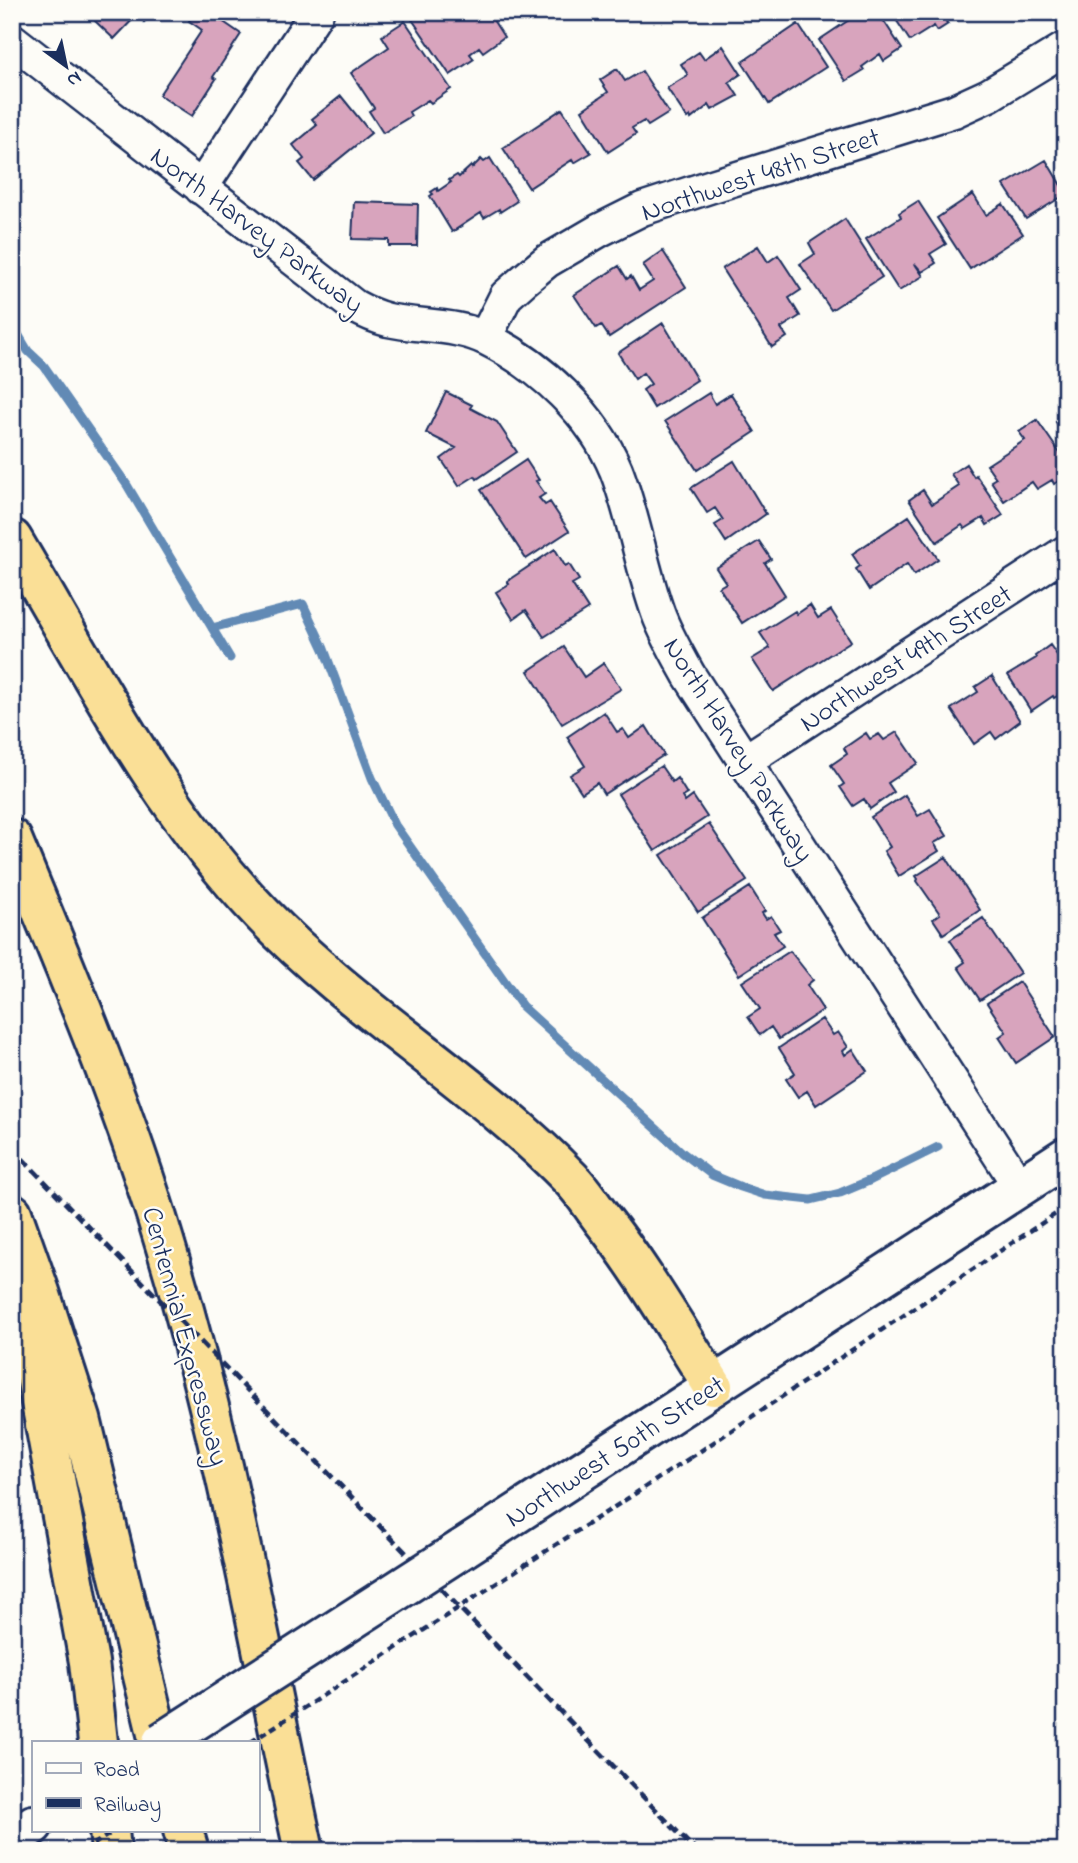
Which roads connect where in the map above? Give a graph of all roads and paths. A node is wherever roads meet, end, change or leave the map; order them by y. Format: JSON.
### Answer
{"nodes":[{"id":1,"x":317,"y":12,"type":"edge"},
{"id":2,"x":12,"y":40,"type":"edge"},
{"id":3,"x":1066,"y":48,"type":"edge"},
{"id":4,"x":201,"y":188,"type":"junction"},
{"id":5,"x":485,"y":338,"type":"junction"},
{"id":6,"x":12,"y":539,"type":"edge"},
{"id":7,"x":1066,"y":552,"type":"edge"},
{"id":8,"x":745,"y":761,"type":"junction"},
{"id":9,"x":12,"y":839,"type":"edge"},
{"id":10,"x":1066,"y":1157,"type":"edge"},
{"id":11,"x":1020,"y":1187,"type":"junction"},
{"id":12,"x":1066,"y":1208,"type":"edge"},
{"id":13,"x":12,"y":1213,"type":"edge"},
{"id":14,"x":12,"y":1248,"type":"edge"},
{"id":15,"x":713,"y":1386,"type":"junction"},
{"id":16,"x":98,"y":1741,"type":"edge"},
{"id":17,"x":160,"y":1741,"type":"edge"},
{"id":18,"x":162,"y":1741,"type":"edge"},
{"id":19,"x":253,"y":1741,"type":"edge"},
{"id":20,"x":32,"y":1826,"type":"edge"},
{"id":21,"x":109,"y":1832,"type":"edge"},
{"id":22,"x":113,"y":1832,"type":"edge"},
{"id":23,"x":183,"y":1832,"type":"edge"},
{"id":24,"x":12,"y":1839,"type":"edge"},
{"id":25,"x":83,"y":1851,"type":"edge"},
{"id":26,"x":111,"y":1851,"type":"edge"},
{"id":27,"x":188,"y":1851,"type":"edge"},
{"id":28,"x":304,"y":1851,"type":"edge"}],
"edges":[{"from":1,"to":4,"type":"street"},
{"from":2,"to":4,"type":"street","name":"North Harvey Parkway"},
{"from":3,"to":5,"type":"street","name":"Northwest 48th Street"},
{"from":4,"to":5,"type":"street","name":"North Harvey Parkway"},
{"from":5,"to":8,"type":"street","name":"North Harvey Parkway"},
{"from":6,"to":15,"type":"highway"},
{"from":7,"to":8,"type":"street","name":"Northwest 49th Street"},
{"from":8,"to":11,"type":"street","name":"North Harvey Parkway"},
{"from":9,"to":28,"type":"highway","name":"Centennial Expressway"},
{"from":10,"to":11,"type":"main road","name":"Northwest 50th Street"},
{"from":11,"to":15,"type":"main road","name":"Northwest 50th Street"},
{"from":12,"to":19,"type":"path","name":"Northwest 50th Street","bridge":true},
{"from":13,"to":17,"type":"highway"},
{"from":14,"to":16,"type":"highway"},
{"from":15,"to":18,"type":"main road","name":"Northwest 50th Street","bridge":true},
{"from":20,"to":24,"type":"main road"},
{"from":21,"to":26,"type":"highway"},
{"from":22,"to":25,"type":"path","bridge":true},
{"from":23,"to":27,"type":"highway"}]}
